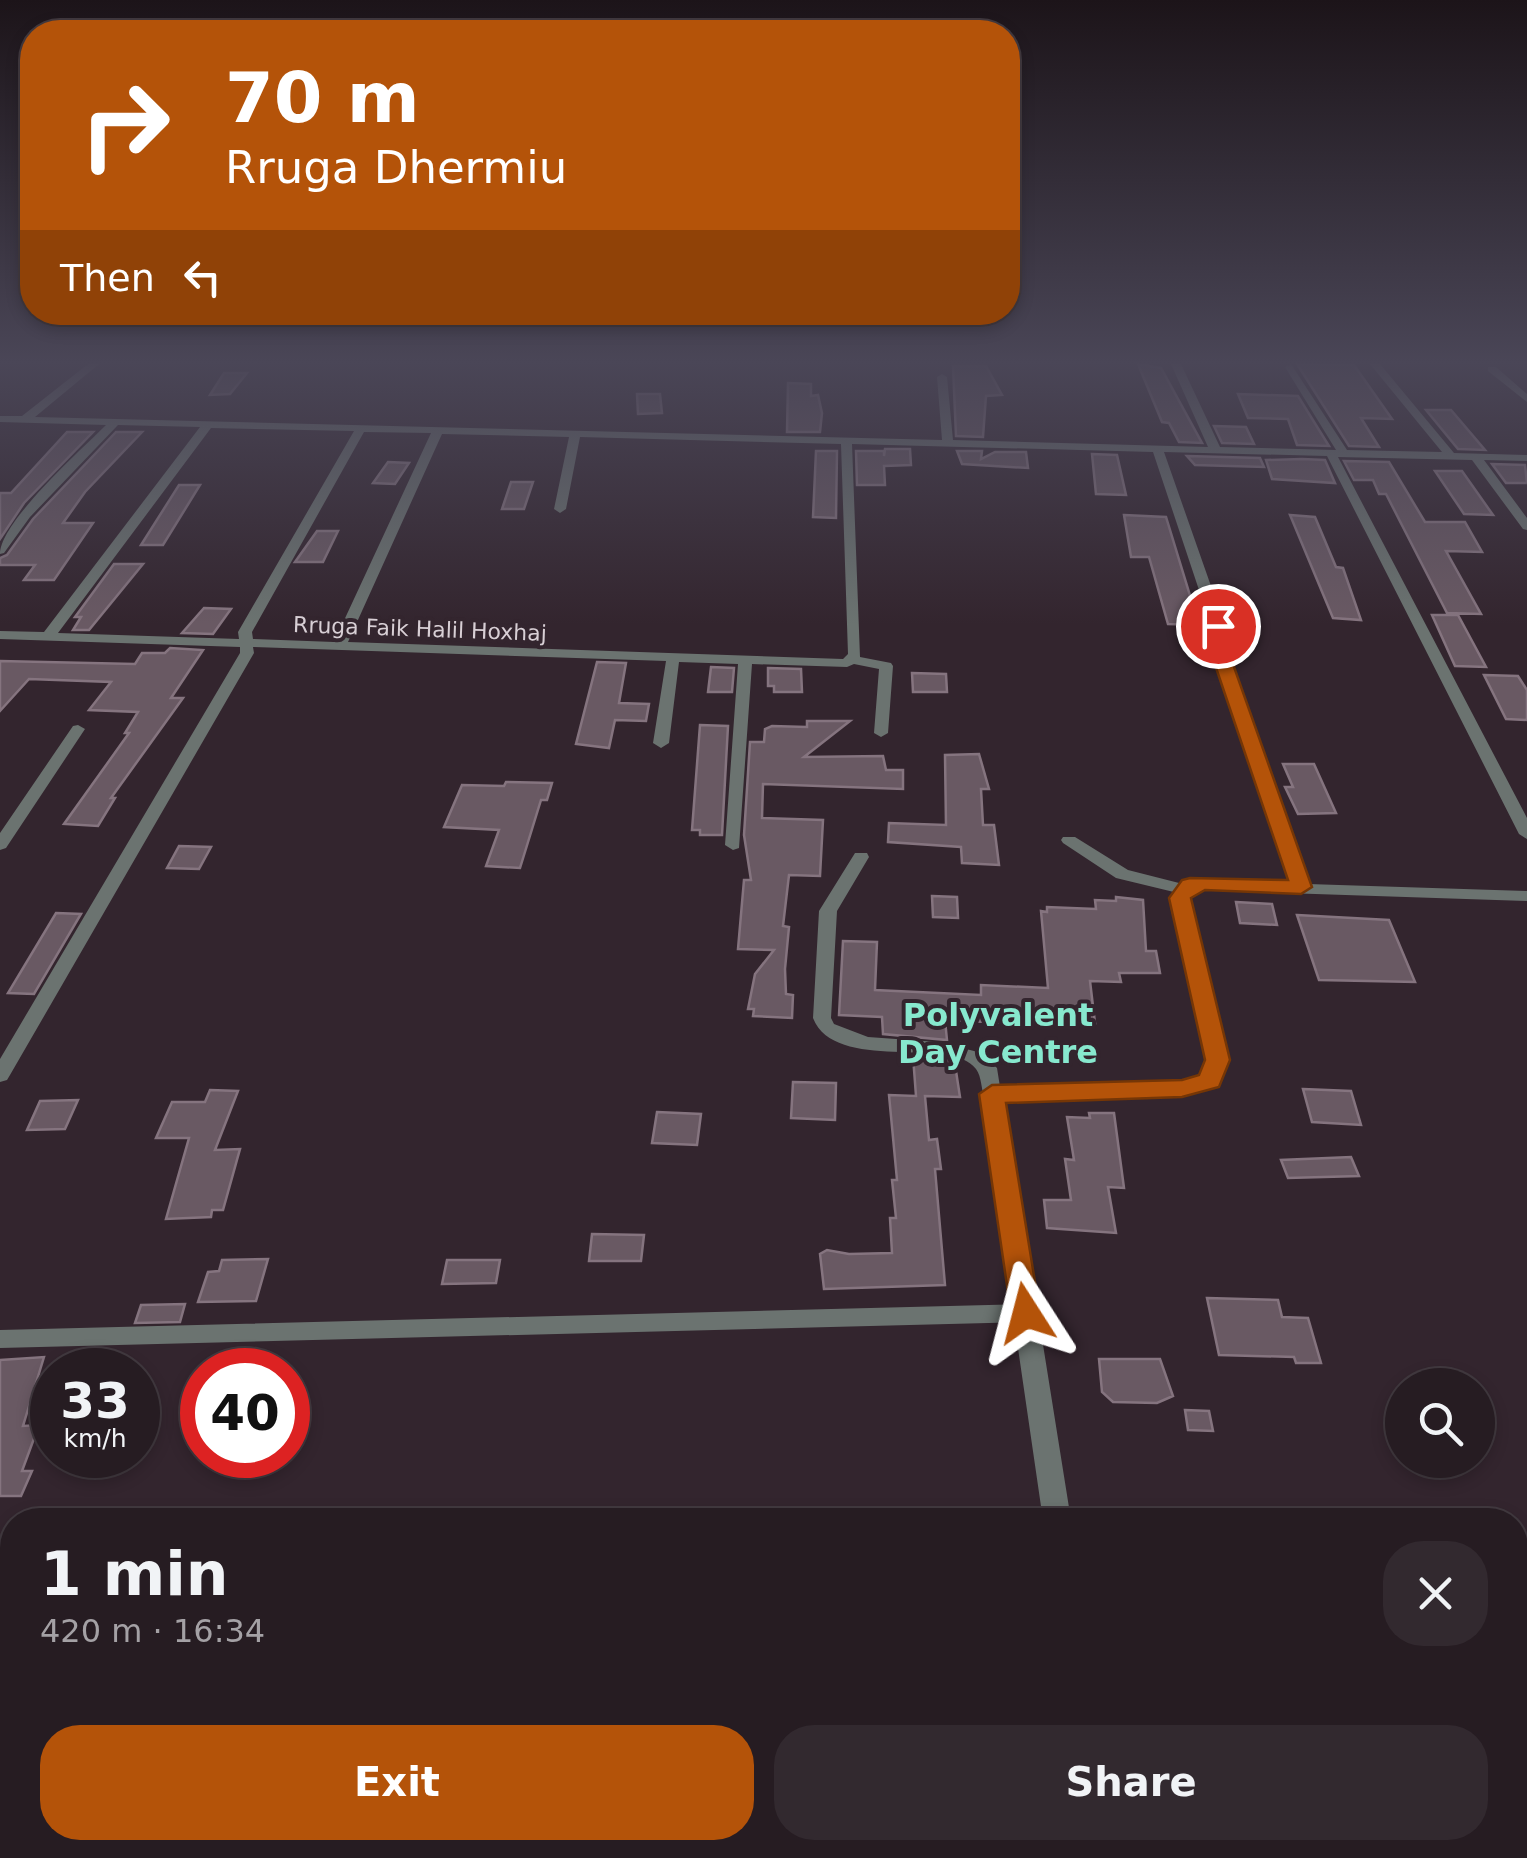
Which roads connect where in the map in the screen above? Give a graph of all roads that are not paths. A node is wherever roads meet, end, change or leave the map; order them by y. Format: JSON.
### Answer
{"nodes":[{"id":1,"x":87,"y":451,"type":"edge"},
{"id":2,"x":188,"y":451,"type":"edge"},
{"id":3,"x":348,"y":451,"type":"edge"},
{"id":4,"x":429,"y":451,"type":"edge"},
{"id":5,"x":572,"y":451,"type":"edge"},
{"id":6,"x":846,"y":451,"type":"edge"},
{"id":7,"x":1159,"y":451,"type":"edge"},
{"id":8,"x":1284,"y":451,"type":"edge"},
{"id":9,"x":1447,"y":451,"type":"edge"},
{"id":10,"x":1337,"y":452,"type":"junction"},
{"id":11,"x":1451,"y":456,"type":"junction"},
{"id":12,"x":1476,"y":456,"type":"junction"},
{"id":13,"x":1527,"y":458,"type":"edge"},
{"id":14,"x":560,"y":509,"type":"dead end"},
{"id":15,"x":1527,"y":526,"type":"edge"},
{"id":16,"x":0,"y":550,"type":"edge"},
{"id":17,"x":7,"y":636,"type":"edge"},
{"id":18,"x":47,"y":638,"type":"junction"},
{"id":19,"x":246,"y":646,"type":"junction"},
{"id":20,"x":339,"y":646,"type":"junction"},
{"id":21,"x":0,"y":654,"type":"edge"},
{"id":22,"x":673,"y":658,"type":"junction"},
{"id":23,"x":745,"y":661,"type":"junction"},
{"id":24,"x":846,"y":662,"type":"junction"},
{"id":25,"x":78,"y":729,"type":"dead end"},
{"id":26,"x":881,"y":733,"type":"dead end"},
{"id":27,"x":661,"y":743,"type":"dead end"},
{"id":28,"x":1527,"y":834,"type":"edge"},
{"id":29,"x":1068,"y":840,"type":"dead end"},
{"id":30,"x":0,"y":844,"type":"edge"},
{"id":31,"x":734,"y":845,"type":"dead end"},
{"id":32,"x":861,"y":857,"type":"dead end"},
{"id":33,"x":1301,"y":887,"type":"junction"},
{"id":34,"x":1184,"y":889,"type":"junction"},
{"id":35,"x":1527,"y":896,"type":"edge"},
{"id":36,"x":0,"y":1075,"type":"edge"},
{"id":37,"x":992,"y":1094,"type":"junction"},
{"id":38,"x":1026,"y":1313,"type":"junction"},
{"id":39,"x":0,"y":1340,"type":"edge"},
{"id":40,"x":1055,"y":1508,"type":"edge"}],
"edges":[{"from":1,"to":16,"type":"street"},
{"from":2,"to":18,"type":"street"},
{"from":3,"to":19,"type":"street"},
{"from":4,"to":20,"type":"street"},
{"from":5,"to":14,"type":"street"},
{"from":6,"to":24,"type":"street"},
{"from":7,"to":33,"type":"street"},
{"from":8,"to":10,"type":"street"},
{"from":9,"to":11,"type":"street"},
{"from":10,"to":11,"type":"street"},
{"from":10,"to":28,"type":"street"},
{"from":11,"to":12,"type":"street"},
{"from":12,"to":13,"type":"street"},
{"from":12,"to":15,"type":"street"},
{"from":17,"to":18,"type":"street","name":"Rruga Faik Halil Hoxhaj"},
{"from":17,"to":21,"type":"street"},
{"from":18,"to":19,"type":"street","name":"Rruga Faik Halil Hoxhaj"},
{"from":19,"to":20,"type":"street","name":"Rruga Faik Halil Hoxhaj"},
{"from":19,"to":36,"type":"street"},
{"from":20,"to":22,"type":"street","name":"Rruga Faik Halil Hoxhaj"},
{"from":22,"to":23,"type":"street","name":"Rruga Faik Halil Hoxhaj"},
{"from":22,"to":27,"type":"street"},
{"from":23,"to":24,"type":"street","name":"Rruga Faik Halil Hoxhaj"},
{"from":23,"to":31,"type":"street"},
{"from":24,"to":26,"type":"street"},
{"from":25,"to":30,"type":"street"},
{"from":29,"to":34,"type":"street"},
{"from":32,"to":37,"type":"street"},
{"from":33,"to":34,"type":"street"},
{"from":33,"to":35,"type":"street"},
{"from":34,"to":37,"type":"street"},
{"from":37,"to":38,"type":"street"},
{"from":38,"to":39,"type":"street"},
{"from":38,"to":40,"type":"street"}]}
